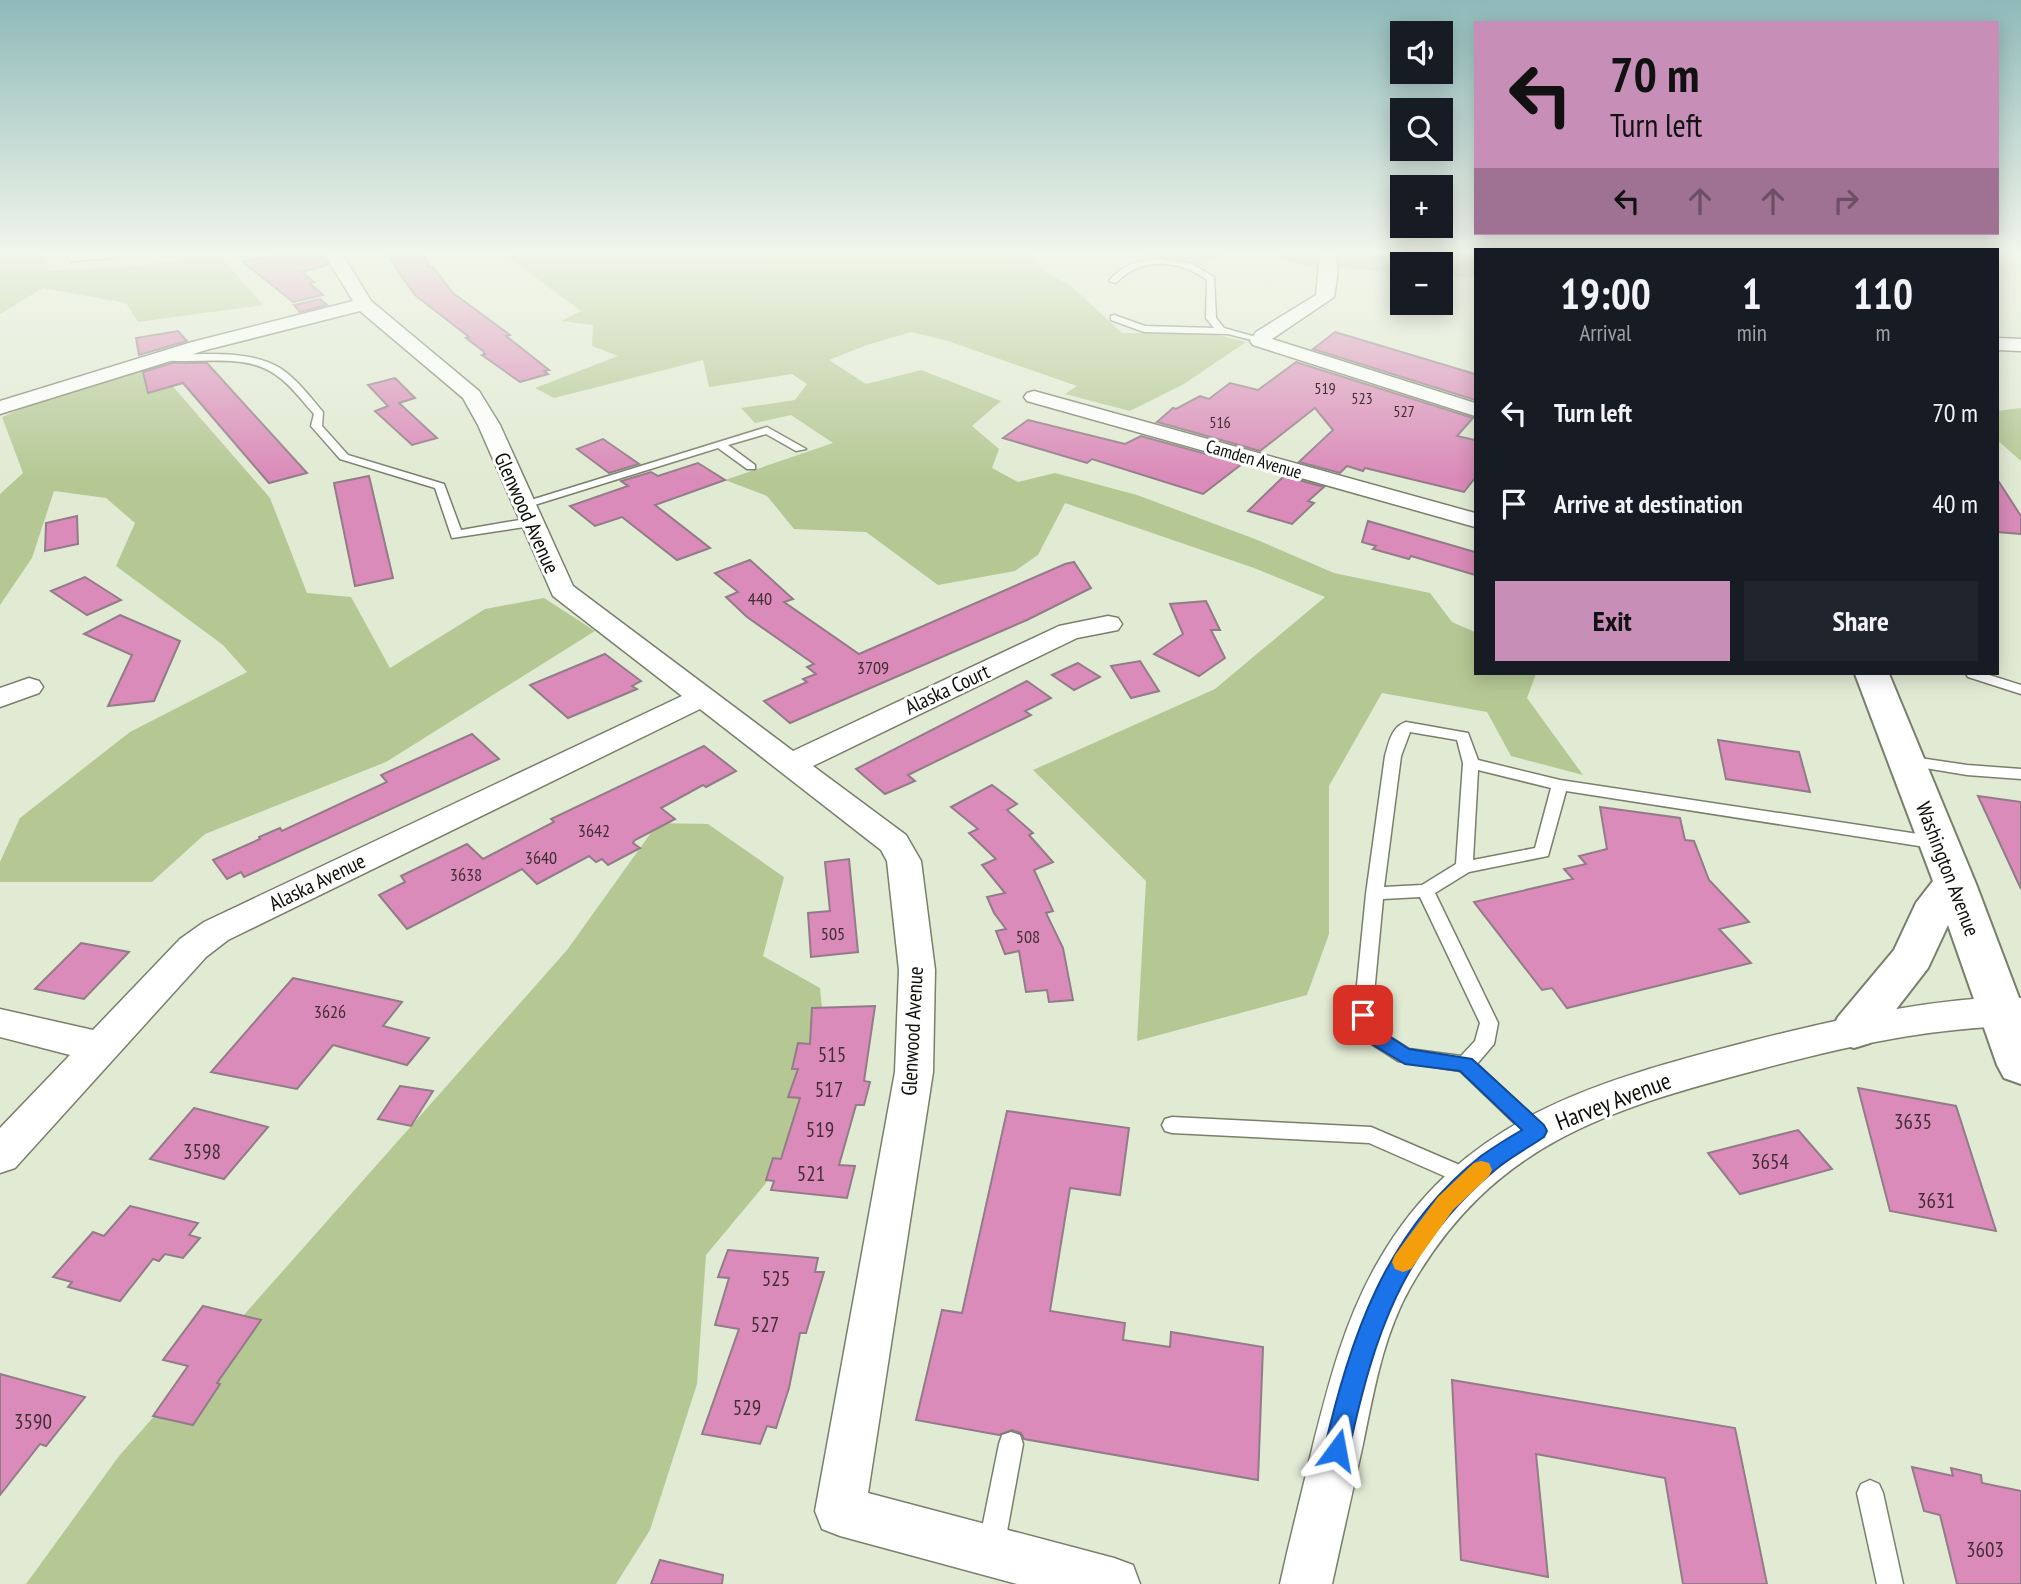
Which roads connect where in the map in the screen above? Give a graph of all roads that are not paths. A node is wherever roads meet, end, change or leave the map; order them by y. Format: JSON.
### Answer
{"nodes":[{"id":1,"x":260,"y":329,"type":"edge"},
{"id":2,"x":394,"y":329,"type":"edge"},
{"id":3,"x":1144,"y":329,"type":"edge"},
{"id":4,"x":1273,"y":329,"type":"edge"},
{"id":5,"x":1221,"y":331,"type":"joint"},
{"id":6,"x":1260,"y":341,"type":"junction"},
{"id":7,"x":1999,"y":344,"type":"edge"},
{"id":8,"x":2021,"y":345,"type":"edge"},
{"id":9,"x":161,"y":357,"type":"junction"},
{"id":10,"x":1034,"y":397,"type":"dead end"},
{"id":11,"x":0,"y":408,"type":"edge"},
{"id":12,"x":1474,"y":410,"type":"edge"},
{"id":13,"x":719,"y":444,"type":"junction"},
{"id":14,"x":800,"y":449,"type":"dead end"},
{"id":15,"x":751,"y":467,"type":"dead end"},
{"id":16,"x":527,"y":513,"type":"junction"},
{"id":17,"x":1474,"y":520,"type":"edge"},
{"id":18,"x":1108,"y":624,"type":"dead end"},
{"id":19,"x":1872,"y":675,"type":"edge"},
{"id":20,"x":1976,"y":675,"type":"edge"},
{"id":21,"x":29,"y":687,"type":"dead end"},
{"id":22,"x":2021,"y":690,"type":"edge"},
{"id":23,"x":0,"y":698,"type":"edge"},
{"id":24,"x":700,"y":698,"type":"junction"},
{"id":25,"x":1906,"y":761,"type":"junction"},
{"id":26,"x":1471,"y":763,"type":"junction"},
{"id":27,"x":790,"y":764,"type":"junction"},
{"id":28,"x":2021,"y":774,"type":"edge"},
{"id":29,"x":1560,"y":785,"type":"junction"},
{"id":30,"x":1939,"y":843,"type":"junction"},
{"id":31,"x":1464,"y":867,"type":"junction"},
{"id":32,"x":1955,"y":884,"type":"junction"},
{"id":33,"x":1426,"y":891,"type":"junction"},
{"id":34,"x":1375,"y":894,"type":"junction"},
{"id":35,"x":2011,"y":1012,"type":"edge"},
{"id":36,"x":0,"y":1023,"type":"edge"},
{"id":37,"x":1854,"y":1030,"type":"junction"},
{"id":38,"x":101,"y":1046,"type":"junction"},
{"id":39,"x":1465,"y":1064,"type":"junction"},
{"id":40,"x":2021,"y":1065,"type":"edge"},
{"id":41,"x":1172,"y":1125,"type":"dead end"},
{"id":42,"x":1536,"y":1131,"type":"junction"},
{"id":43,"x":0,"y":1156,"type":"edge"},
{"id":44,"x":1471,"y":1179,"type":"junction"},
{"id":45,"x":1011,"y":1444,"type":"dead end"},
{"id":46,"x":1870,"y":1493,"type":"dead end"},
{"id":47,"x":991,"y":1550,"type":"junction"},
{"id":48,"x":1114,"y":1584,"type":"edge"},
{"id":49,"x":1306,"y":1584,"type":"edge"},
{"id":50,"x":1890,"y":1584,"type":"edge"}],
"edges":[{"from":1,"to":9,"type":"street"},
{"from":2,"to":16,"type":"street","name":"Glenwood Avenue"},
{"from":3,"to":5,"type":"lane"},
{"from":4,"to":6,"type":"street"},
{"from":5,"to":6,"type":"lane"},
{"from":6,"to":12,"type":"street"},
{"from":7,"to":8,"type":"street"},
{"from":9,"to":11,"type":"street"},
{"from":9,"to":16,"type":"lane"},
{"from":10,"to":17,"type":"street","name":"Camden Avenue"},
{"from":13,"to":14,"type":"lane"},
{"from":13,"to":15,"type":"lane"},
{"from":13,"to":16,"type":"lane"},
{"from":16,"to":24,"type":"street","name":"Glenwood Avenue"},
{"from":18,"to":27,"type":"street","name":"Alaska Court"},
{"from":19,"to":25,"type":"street","name":"Washington Avenue"},
{"from":20,"to":22,"type":"lane"},
{"from":21,"to":23,"type":"street"},
{"from":24,"to":27,"type":"street","name":"Glenwood Avenue"},
{"from":24,"to":38,"type":"street","name":"Alaska Avenue"},
{"from":25,"to":28,"type":"lane"},
{"from":25,"to":30,"type":"street","name":"Washington Avenue"},
{"from":26,"to":29,"type":"lane"},
{"from":26,"to":31,"type":"lane"},
{"from":26,"to":34,"type":"lane"},
{"from":27,"to":47,"type":"street","name":"Glenwood Avenue"},
{"from":29,"to":30,"type":"lane"},
{"from":29,"to":31,"type":"lane"},
{"from":30,"to":32,"type":"street","name":"Washington Avenue"},
{"from":31,"to":33,"type":"lane"},
{"from":32,"to":35,"type":"street","name":"Washington Avenue"},
{"from":32,"to":37,"type":"street"},
{"from":33,"to":34,"type":"lane"},
{"from":33,"to":39,"type":"lane"},
{"from":34,"to":39,"type":"lane"},
{"from":35,"to":37,"type":"street","name":"Harvey Avenue"},
{"from":35,"to":40,"type":"street","name":"Washington Avenue"},
{"from":36,"to":38,"type":"street"},
{"from":37,"to":42,"type":"street","name":"Harvey Avenue"},
{"from":38,"to":43,"type":"street","name":"Alaska Avenue"},
{"from":39,"to":42,"type":"lane"},
{"from":41,"to":44,"type":"lane"},
{"from":42,"to":44,"type":"street","name":"Harvey Avenue"},
{"from":44,"to":49,"type":"street","name":"Harvey Avenue"},
{"from":45,"to":47,"type":"lane"},
{"from":46,"to":50,"type":"lane"},
{"from":47,"to":48,"type":"street","name":"Glenwood Avenue"}]}
